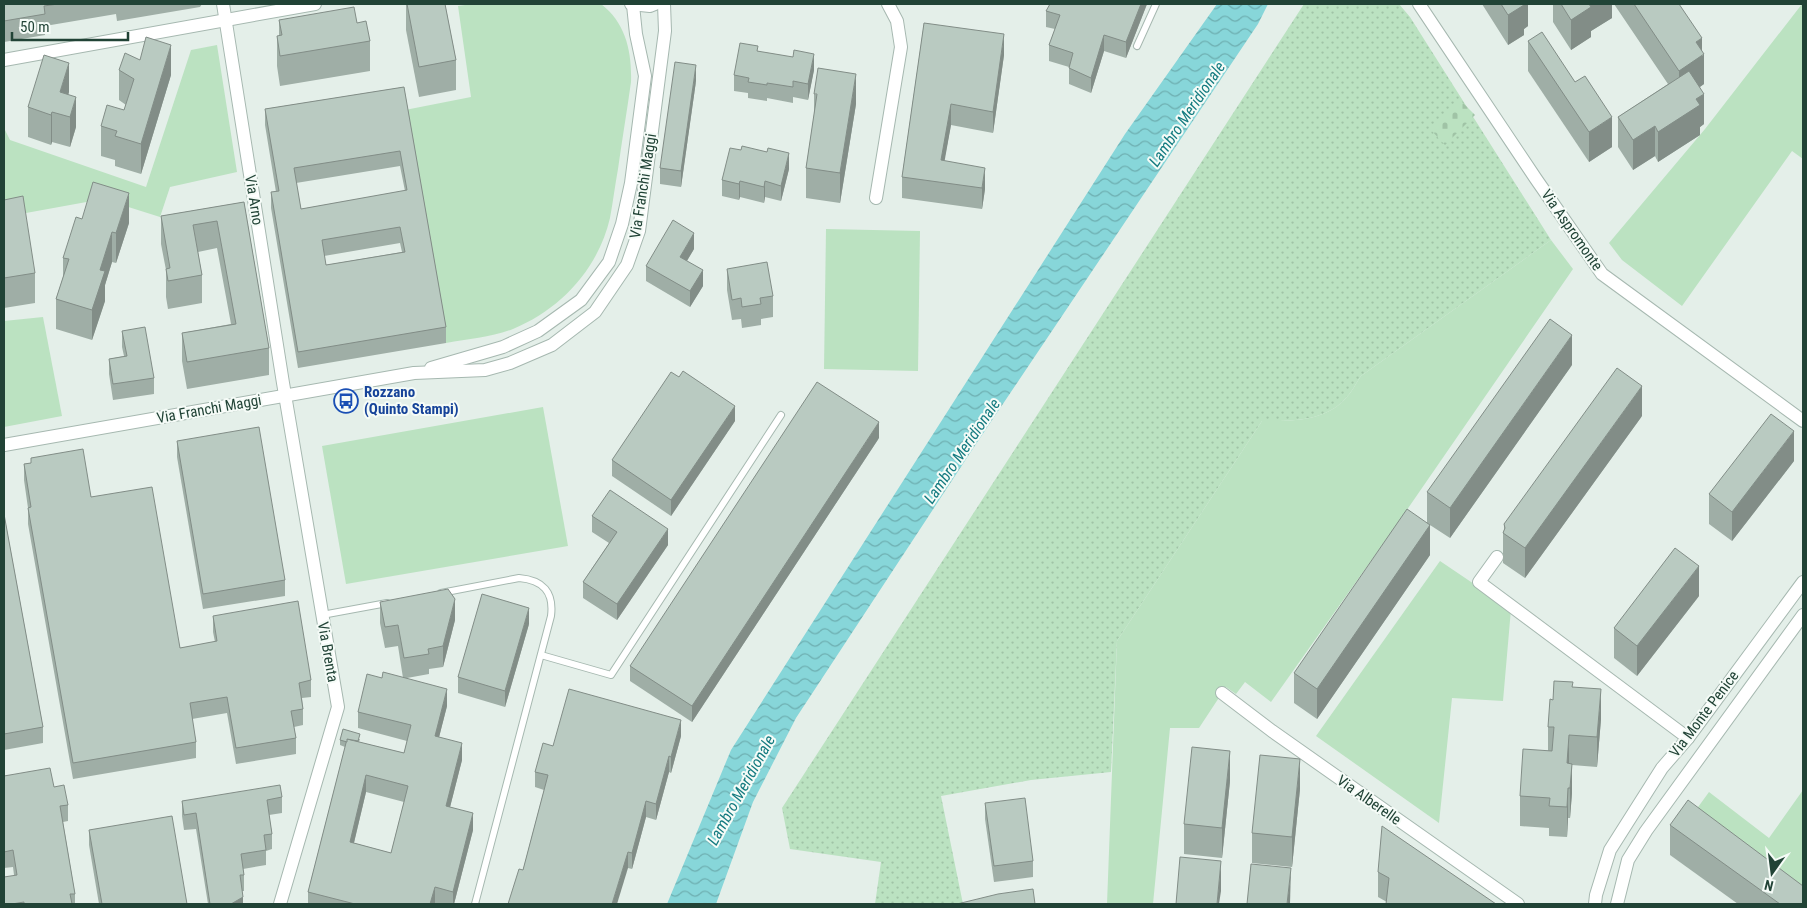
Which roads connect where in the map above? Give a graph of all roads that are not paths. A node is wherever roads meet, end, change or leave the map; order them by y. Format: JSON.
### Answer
{"nodes":[{"id":1,"x":223,"y":4,"type":"edge"},
{"id":2,"x":315,"y":4,"type":"edge"},
{"id":3,"x":632,"y":4,"type":"edge"},
{"id":4,"x":655,"y":4,"type":"edge"},
{"id":5,"x":664,"y":4,"type":"edge"},
{"id":6,"x":888,"y":4,"type":"edge"},
{"id":7,"x":1156,"y":4,"type":"edge"},
{"id":8,"x":1419,"y":4,"type":"edge"},
{"id":9,"x":226,"y":19,"type":"junction"},
{"id":10,"x":1137,"y":46,"type":"dead end"},
{"id":11,"x":4,"y":60,"type":"edge"},
{"id":12,"x":876,"y":198,"type":"dead end"},
{"id":13,"x":414,"y":373,"type":"junction"},
{"id":14,"x":285,"y":395,"type":"junction"},
{"id":15,"x":781,"y":415,"type":"dead end"},
{"id":16,"x":1803,"y":420,"type":"edge"},
{"id":17,"x":4,"y":445,"type":"edge"},
{"id":18,"x":1497,"y":557,"type":"dead end"},
{"id":19,"x":1803,"y":582,"type":"edge"},
{"id":20,"x":432,"y":594,"type":"edge"},
{"id":21,"x":394,"y":602,"type":"edge"},
{"id":22,"x":322,"y":615,"type":"junction"},
{"id":23,"x":1803,"y":616,"type":"edge"},
{"id":24,"x":541,"y":655,"type":"junction"},
{"id":25,"x":1222,"y":694,"type":"dead end"},
{"id":26,"x":1688,"y":738,"type":"junction"},
{"id":27,"x":280,"y":904,"type":"edge"},
{"id":28,"x":475,"y":904,"type":"edge"},
{"id":29,"x":1518,"y":904,"type":"edge"},
{"id":30,"x":1595,"y":904,"type":"edge"},
{"id":31,"x":1617,"y":904,"type":"edge"}],
"edges":[{"from":1,"to":9,"type":"street","name":"Via Arno"},
{"from":2,"to":9,"type":"street"},
{"from":3,"to":4,"type":"street"},
{"from":3,"to":13,"type":"street","name":"Via Franchi Maggi"},
{"from":5,"to":13,"type":"street","name":"Via Franchi Maggi"},
{"from":6,"to":12,"type":"street"},
{"from":7,"to":10,"type":"lane"},
{"from":8,"to":16,"type":"street","name":"Via Aspromonte"},
{"from":9,"to":11,"type":"street"},
{"from":9,"to":14,"type":"street","name":"Via Arno"},
{"from":13,"to":14,"type":"street","name":"Via Franchi Maggi"},
{"from":14,"to":17,"type":"street","name":"Via Franchi Maggi"},
{"from":14,"to":22,"type":"street","name":"Via Brenta"},
{"from":15,"to":24,"type":"lane"},
{"from":18,"to":26,"type":"street"},
{"from":19,"to":26,"type":"street","name":"Via Monte Penice"},
{"from":20,"to":24,"type":"lane"},
{"from":21,"to":22,"type":"lane"},
{"from":22,"to":27,"type":"street","name":"Via Brenta"},
{"from":23,"to":31,"type":"street","name":"Via Monte Penice"},
{"from":24,"to":28,"type":"lane"},
{"from":25,"to":29,"type":"street","name":"Via Alberelle"},
{"from":26,"to":30,"type":"street","name":"Via Monte Penice"}]}
